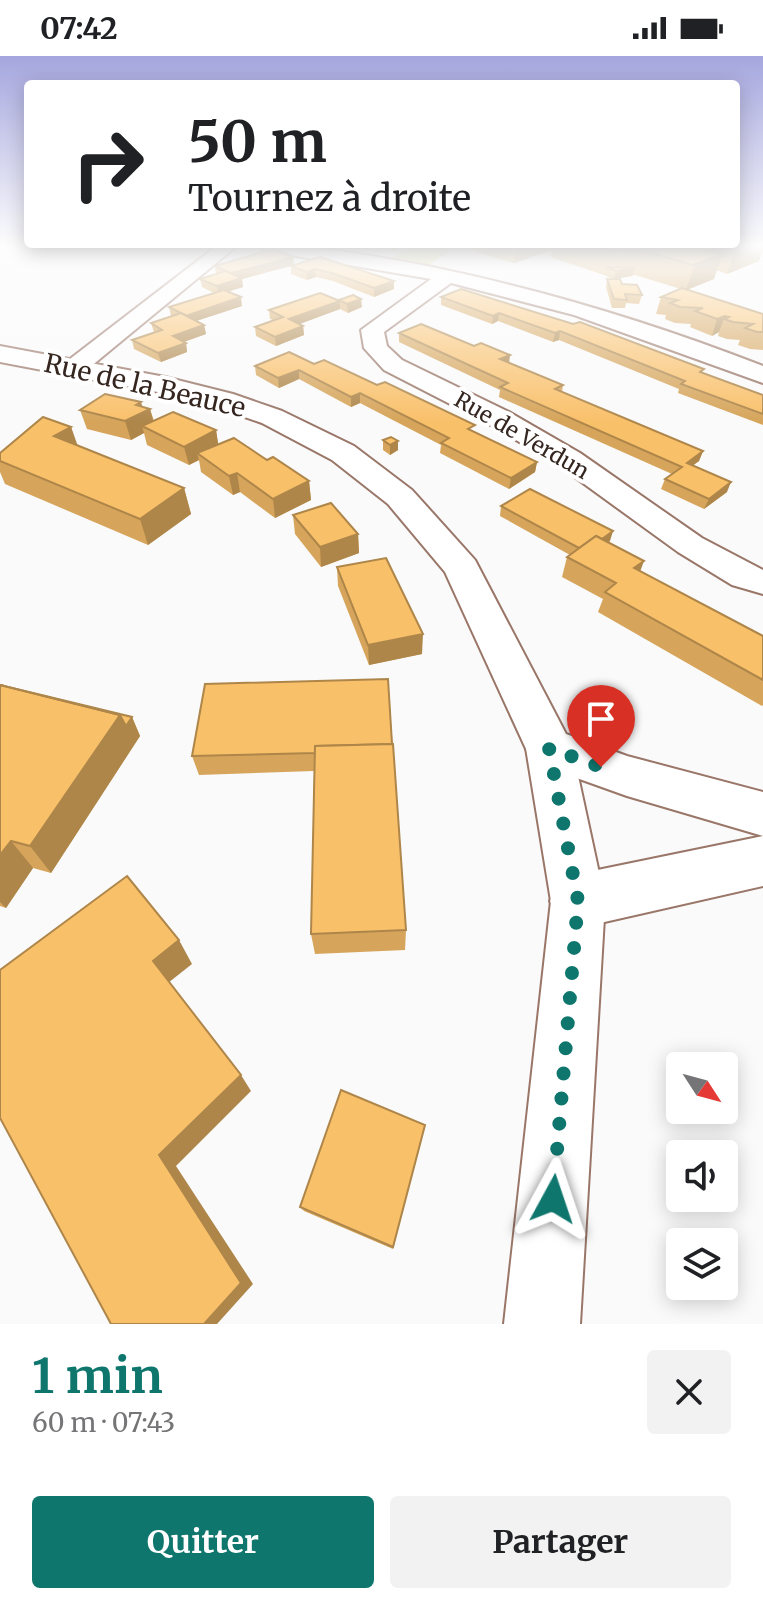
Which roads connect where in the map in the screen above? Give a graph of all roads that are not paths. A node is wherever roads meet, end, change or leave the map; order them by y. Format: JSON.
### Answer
{"nodes":[{"id":1,"x":154,"y":304,"type":"edge"},
{"id":2,"x":409,"y":304,"type":"edge"},
{"id":3,"x":557,"y":304,"type":"edge"},
{"id":4,"x":0,"y":354,"type":"edge"},
{"id":5,"x":75,"y":367,"type":"junction"},
{"id":6,"x":763,"y":375,"type":"edge"},
{"id":7,"x":763,"y":582,"type":"edge"},
{"id":8,"x":549,"y":748,"type":"junction"},
{"id":9,"x":763,"y":814,"type":"edge"},
{"id":10,"x":763,"y":861,"type":"edge"},
{"id":11,"x":578,"y":901,"type":"junction"},
{"id":12,"x":542,"y":1324,"type":"edge"}],
"edges":[{"from":1,"to":5,"type":"street"},
{"from":2,"to":7,"type":"street","name":"Rue de Verdun"},
{"from":3,"to":6,"type":"street"},
{"from":4,"to":5,"type":"street","name":"Rue de la Beauce"},
{"from":5,"to":8,"type":"street","name":"Rue de la Beauce"},
{"from":8,"to":9,"type":"street"},
{"from":8,"to":11,"type":"street","name":"Rue de la Beauce"},
{"from":10,"to":11,"type":"street"},
{"from":11,"to":12,"type":"street","name":"Rue de la Beauce"}]}
